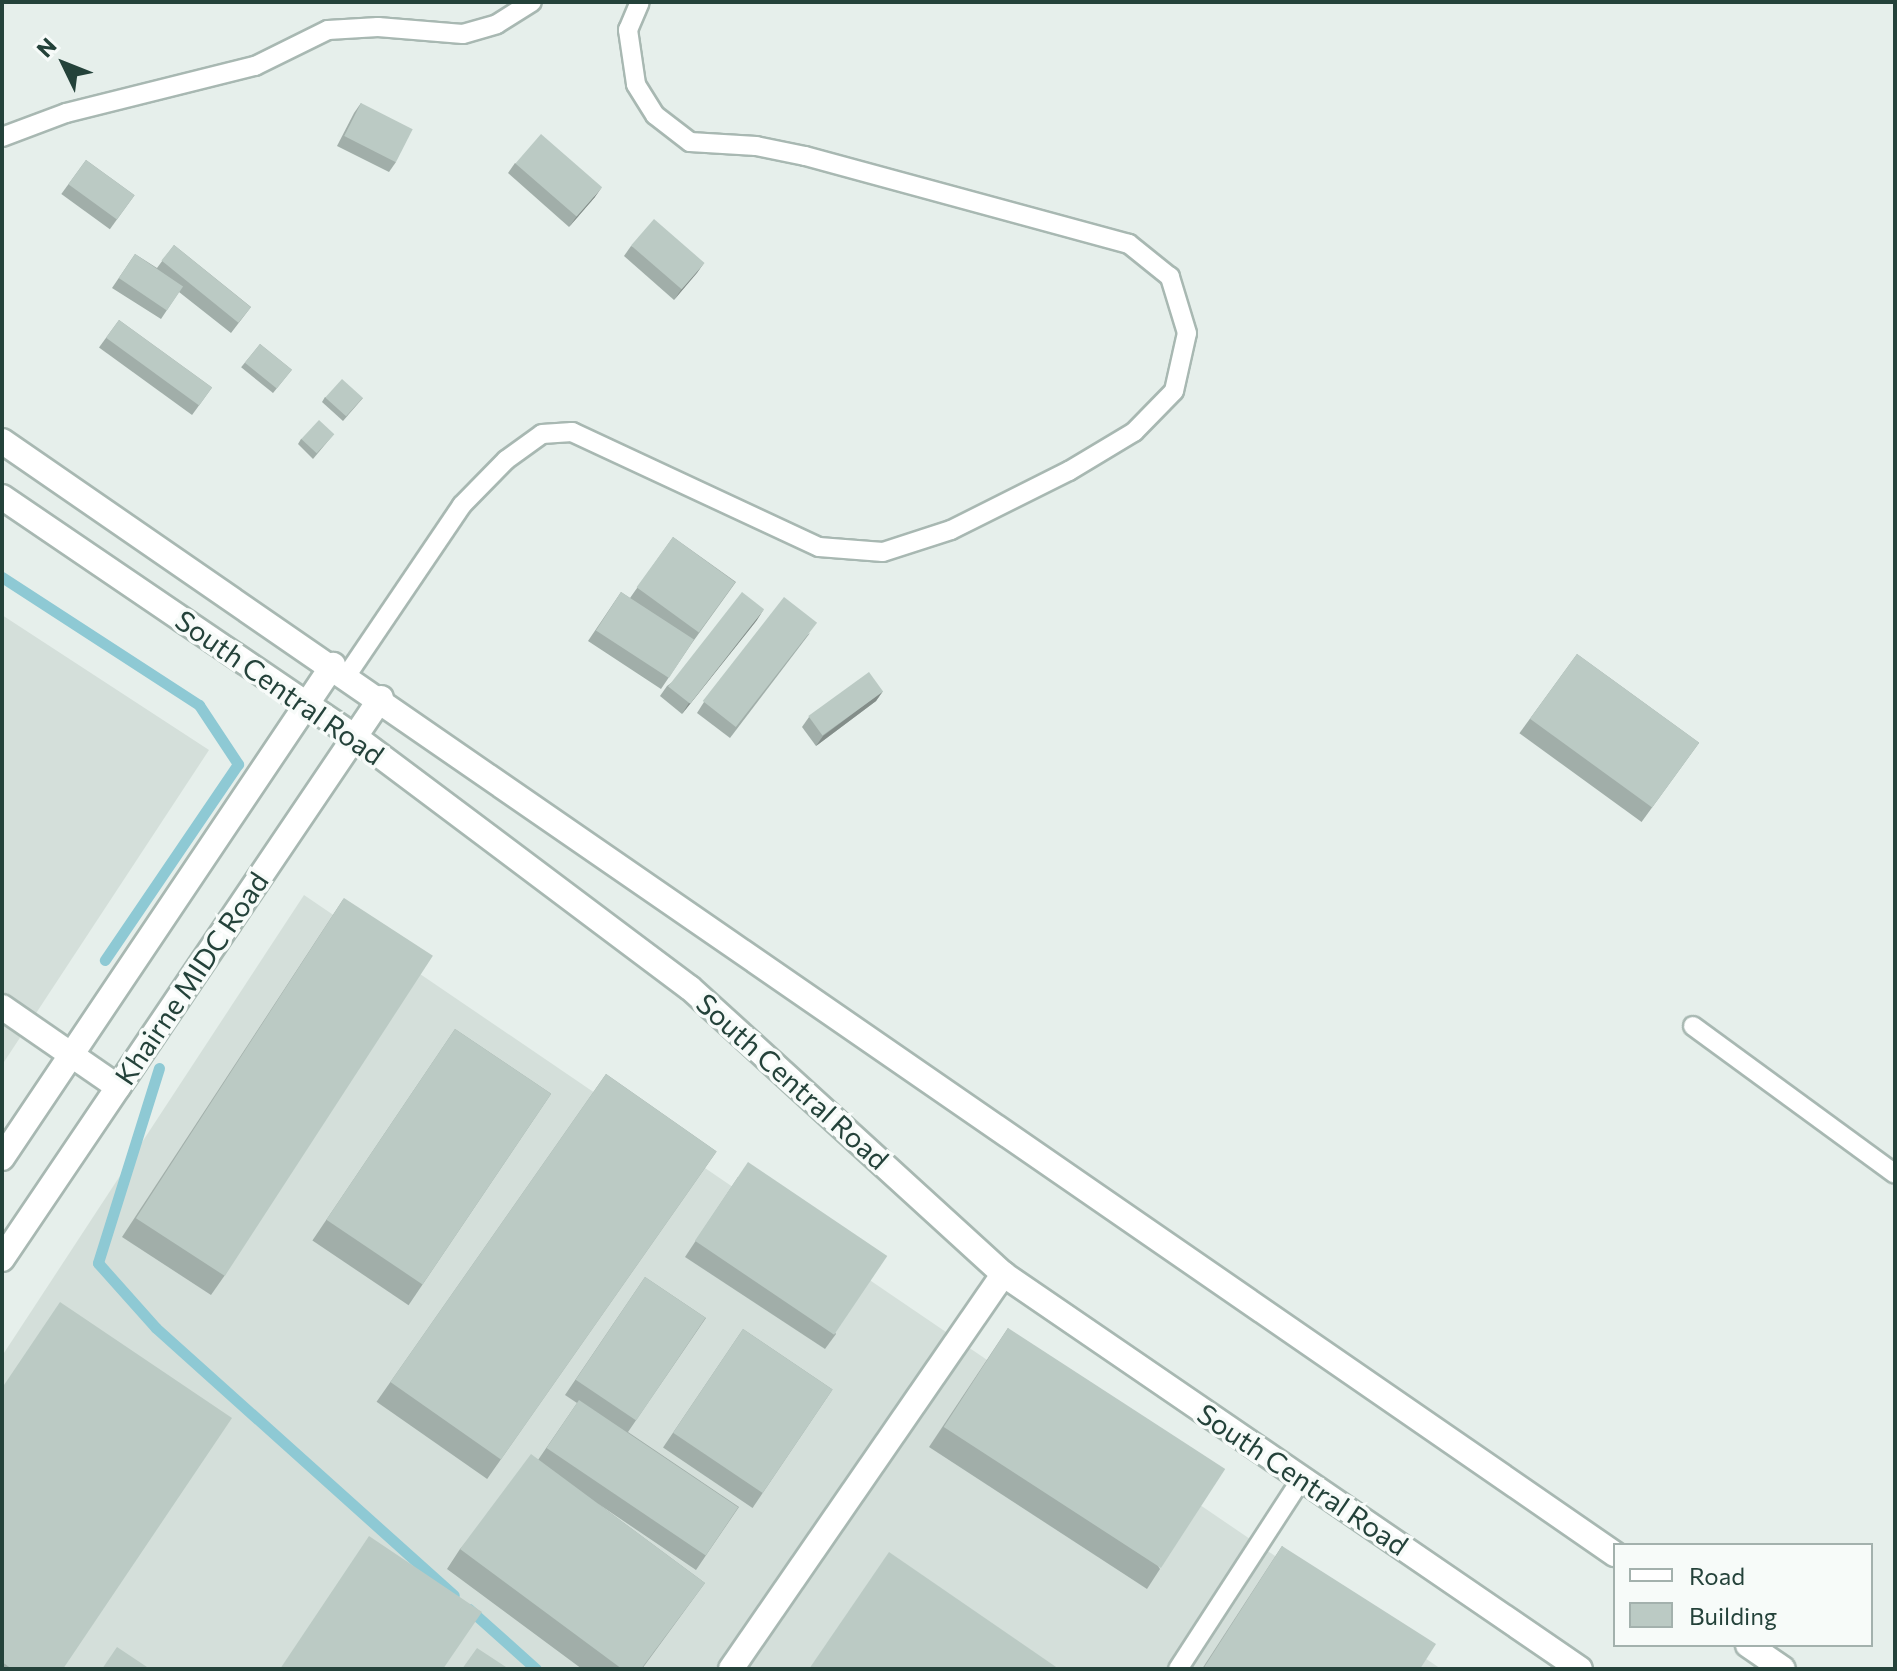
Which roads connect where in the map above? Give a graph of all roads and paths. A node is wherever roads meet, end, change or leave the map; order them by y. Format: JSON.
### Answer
{"nodes":[{"id":1,"x":532,"y":2,"type":"edge"},
{"id":2,"x":640,"y":2,"type":"edge"},
{"id":3,"x":2,"y":137,"type":"edge"},
{"id":4,"x":2,"y":441,"type":"edge"},
{"id":5,"x":2,"y":497,"type":"edge"},
{"id":6,"x":340,"y":670,"type":"junction"},
{"id":7,"x":381,"y":698,"type":"junction"},
{"id":8,"x":306,"y":703,"type":"junction"},
{"id":9,"x":354,"y":736,"type":"junction"},
{"id":10,"x":2,"y":1007,"type":"edge"},
{"id":11,"x":1693,"y":1026,"type":"dead end"},
{"id":12,"x":72,"y":1056,"type":"junction"},
{"id":13,"x":118,"y":1087,"type":"junction"},
{"id":14,"x":2,"y":1158,"type":"edge"},
{"id":15,"x":1895,"y":1174,"type":"edge"},
{"id":16,"x":2,"y":1259,"type":"edge"},
{"id":17,"x":1003,"y":1274,"type":"junction"},
{"id":18,"x":1302,"y":1478,"type":"junction"},
{"id":19,"x":1613,"y":1553,"type":"edge"},
{"id":20,"x":1751,"y":1647,"type":"edge"},
{"id":21,"x":731,"y":1669,"type":"edge"},
{"id":22,"x":1178,"y":1669,"type":"edge"},
{"id":23,"x":1580,"y":1669,"type":"edge"},
{"id":24,"x":1783,"y":1669,"type":"edge"}],
"edges":[{"from":1,"to":3,"type":"lane"},
{"from":2,"to":6,"type":"lane"},
{"from":4,"to":6,"type":"main road","name":"South Central Road"},
{"from":5,"to":8,"type":"main road","name":"South Central Road"},
{"from":6,"to":7,"type":"main road","name":"South Central Road"},
{"from":6,"to":8,"type":"main road","name":"Khairne MIDC Road"},
{"from":7,"to":9,"type":"main road","name":"Khairne MIDC Road"},
{"from":7,"to":19,"type":"main road","name":"South Central Road"},
{"from":8,"to":9,"type":"main road","name":"South Central Road"},
{"from":8,"to":12,"type":"main road","name":"Khairne MIDC Road"},
{"from":9,"to":13,"type":"main road","name":"Khairne MIDC Road"},
{"from":9,"to":17,"type":"main road","name":"South Central Road"},
{"from":10,"to":12,"type":"main road"},
{"from":11,"to":15,"type":"lane"},
{"from":12,"to":13,"type":"main road"},
{"from":12,"to":14,"type":"main road","name":"Khairne MIDC Road"},
{"from":13,"to":16,"type":"main road","name":"Khairne MIDC Road"},
{"from":17,"to":18,"type":"main road","name":"South Central Road"},
{"from":17,"to":21,"type":"main road"},
{"from":18,"to":22,"type":"lane"},
{"from":18,"to":23,"type":"main road","name":"South Central Road"},
{"from":20,"to":24,"type":"main road"}]}
